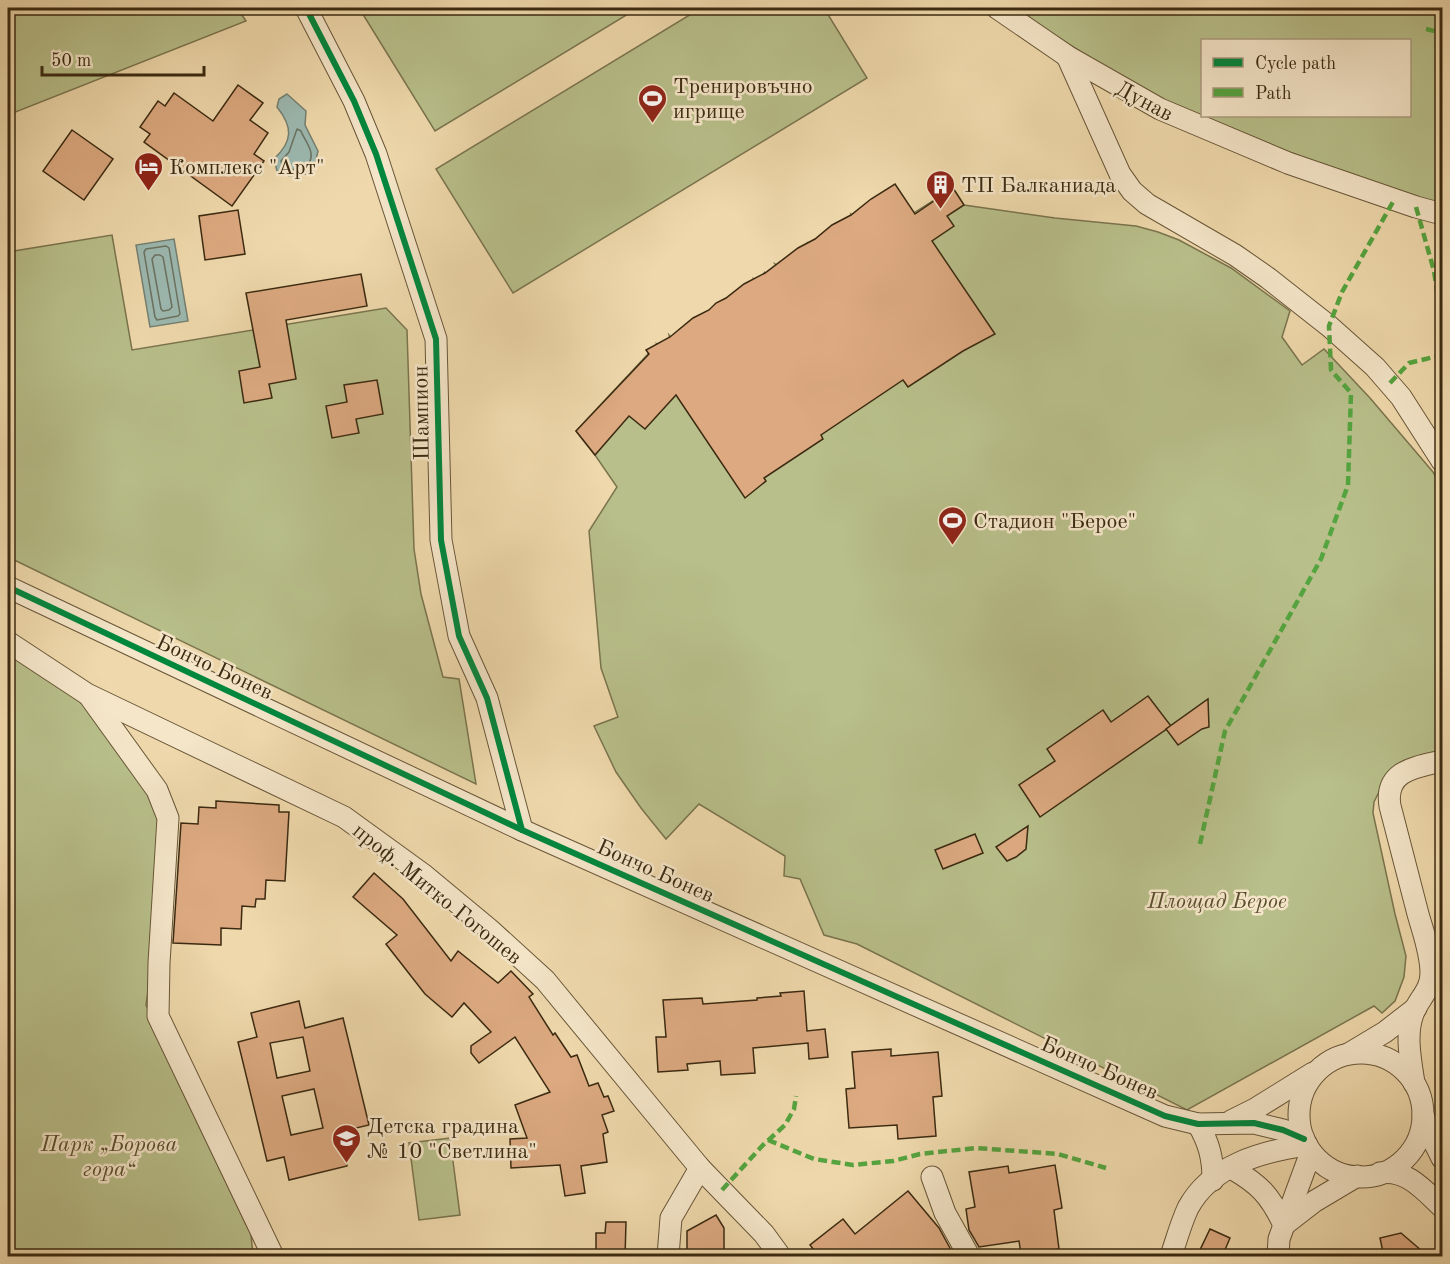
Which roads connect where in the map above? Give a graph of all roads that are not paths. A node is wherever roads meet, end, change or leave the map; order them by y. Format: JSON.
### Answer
{"nodes":[{"id":1,"x":306,"y":8,"type":"edge"},
{"id":2,"x":997,"y":8,"type":"edge"},
{"id":3,"x":1067,"y":56,"type":"junction"},
{"id":4,"x":1443,"y":214,"type":"edge"},
{"id":5,"x":1443,"y":461,"type":"edge"},
{"id":6,"x":8,"y":587,"type":"edge"},
{"id":7,"x":8,"y":642,"type":"edge"},
{"id":8,"x":87,"y":694,"type":"junction"},
{"id":9,"x":1443,"y":761,"type":"edge"},
{"id":10,"x":522,"y":830,"type":"junction"},
{"id":11,"x":1429,"y":996,"type":"edge"},
{"id":12,"x":1346,"y":1055,"type":"junction"},
{"id":13,"x":1317,"y":1071,"type":"junction"},
{"id":14,"x":1414,"y":1083,"type":"junction"},
{"id":15,"x":1423,"y":1114,"type":"junction"},
{"id":16,"x":1225,"y":1123,"type":"junction"},
{"id":17,"x":1198,"y":1124,"type":"junction"},
{"id":18,"x":1307,"y":1145,"type":"junction"},
{"id":19,"x":1443,"y":1158,"type":"edge"},
{"id":20,"x":700,"y":1168,"type":"junction"},
{"id":21,"x":1230,"y":1168,"type":"junction"},
{"id":22,"x":1380,"y":1173,"type":"junction"},
{"id":23,"x":1357,"y":1176,"type":"junction"},
{"id":24,"x":932,"y":1177,"type":"dead end"},
{"id":25,"x":1213,"y":1180,"type":"junction"},
{"id":26,"x":1443,"y":1207,"type":"edge"},
{"id":27,"x":1284,"y":1225,"type":"junction"},
{"id":28,"x":273,"y":1257,"type":"edge"},
{"id":29,"x":668,"y":1257,"type":"edge"},
{"id":30,"x":780,"y":1257,"type":"edge"},
{"id":31,"x":969,"y":1257,"type":"edge"},
{"id":32,"x":1171,"y":1257,"type":"edge"},
{"id":33,"x":1278,"y":1257,"type":"edge"}],
"edges":[{"from":1,"to":10,"type":"street","name":"Шампион"},
{"from":2,"to":3,"type":"street","name":"Дунав"},
{"from":3,"to":4,"type":"street","name":"Дунав"},
{"from":3,"to":5,"type":"street"},
{"from":6,"to":10,"type":"street","name":"Бончо Бонев"},
{"from":7,"to":8,"type":"street","name":"проф. Митко Гогошев"},
{"from":8,"to":20,"type":"street","name":"проф. Митко Гогошев"},
{"from":8,"to":28,"type":"street"},
{"from":9,"to":11,"type":"street"},
{"from":10,"to":17,"type":"street","name":"Бончо Бонев"},
{"from":11,"to":12,"type":"street"},
{"from":11,"to":14,"type":"street"},
{"from":12,"to":13,"type":"street"},
{"from":12,"to":14,"type":"street"},
{"from":13,"to":16,"type":"street","name":"Бончо Бонев"},
{"from":13,"to":18,"type":"street"},
{"from":14,"to":15,"type":"street"},
{"from":15,"to":19,"type":"street"},
{"from":15,"to":22,"type":"street"},
{"from":16,"to":17,"type":"street","name":"Бончо Бонев"},
{"from":16,"to":18,"type":"street","name":"Бончо Бонев"},
{"from":17,"to":25,"type":"street"},
{"from":18,"to":21,"type":"street"},
{"from":18,"to":23,"type":"street"},
{"from":18,"to":27,"type":"street"},
{"from":20,"to":29,"type":"street"},
{"from":20,"to":30,"type":"street","name":"проф. Митко Гогошев"},
{"from":21,"to":25,"type":"street"},
{"from":21,"to":27,"type":"street"},
{"from":22,"to":23,"type":"street"},
{"from":22,"to":26,"type":"street"},
{"from":23,"to":27,"type":"street"},
{"from":24,"to":31,"type":"street"},
{"from":25,"to":32,"type":"street"},
{"from":27,"to":33,"type":"street"}]}
